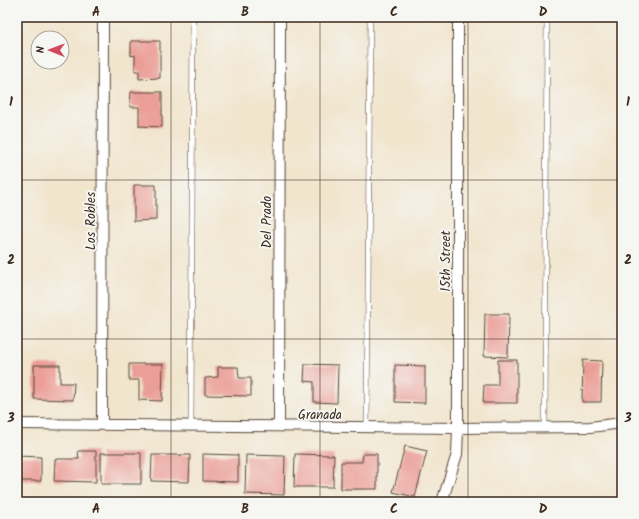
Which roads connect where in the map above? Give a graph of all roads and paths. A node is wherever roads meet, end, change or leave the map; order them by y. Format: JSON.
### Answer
{"nodes":[{"id":1,"x":103,"y":17,"type":"edge"},
{"id":2,"x":193,"y":17,"type":"edge"},
{"id":3,"x":280,"y":17,"type":"edge"},
{"id":4,"x":370,"y":17,"type":"edge"},
{"id":5,"x":458,"y":17,"type":"edge"},
{"id":6,"x":547,"y":17,"type":"edge"},
{"id":7,"x":622,"y":423,"type":"edge"},
{"id":8,"x":17,"y":424,"type":"edge"},
{"id":9,"x":102,"y":424,"type":"junction"},
{"id":10,"x":191,"y":425,"type":"junction"},
{"id":11,"x":279,"y":426,"type":"junction"},
{"id":12,"x":367,"y":427,"type":"junction"},
{"id":13,"x":545,"y":427,"type":"junction"},
{"id":14,"x":458,"y":428,"type":"junction"},
{"id":15,"x":442,"y":502,"type":"edge"}],
"edges":[{"from":1,"to":9,"type":"street","name":"Los Robles"},
{"from":2,"to":10,"type":"lane"},
{"from":3,"to":11,"type":"street","name":"Del Prado"},
{"from":4,"to":12,"type":"lane"},
{"from":5,"to":14,"type":"street","name":"15th Street"},
{"from":6,"to":13,"type":"lane"},
{"from":7,"to":13,"type":"street","name":"Granada"},
{"from":8,"to":9,"type":"street","name":"Granada"},
{"from":9,"to":10,"type":"street","name":"Granada"},
{"from":10,"to":11,"type":"street","name":"Granada"},
{"from":11,"to":12,"type":"street","name":"Granada"},
{"from":12,"to":14,"type":"street","name":"Granada"},
{"from":13,"to":14,"type":"street","name":"Granada"},
{"from":14,"to":15,"type":"street","name":"15th Street"}]}
